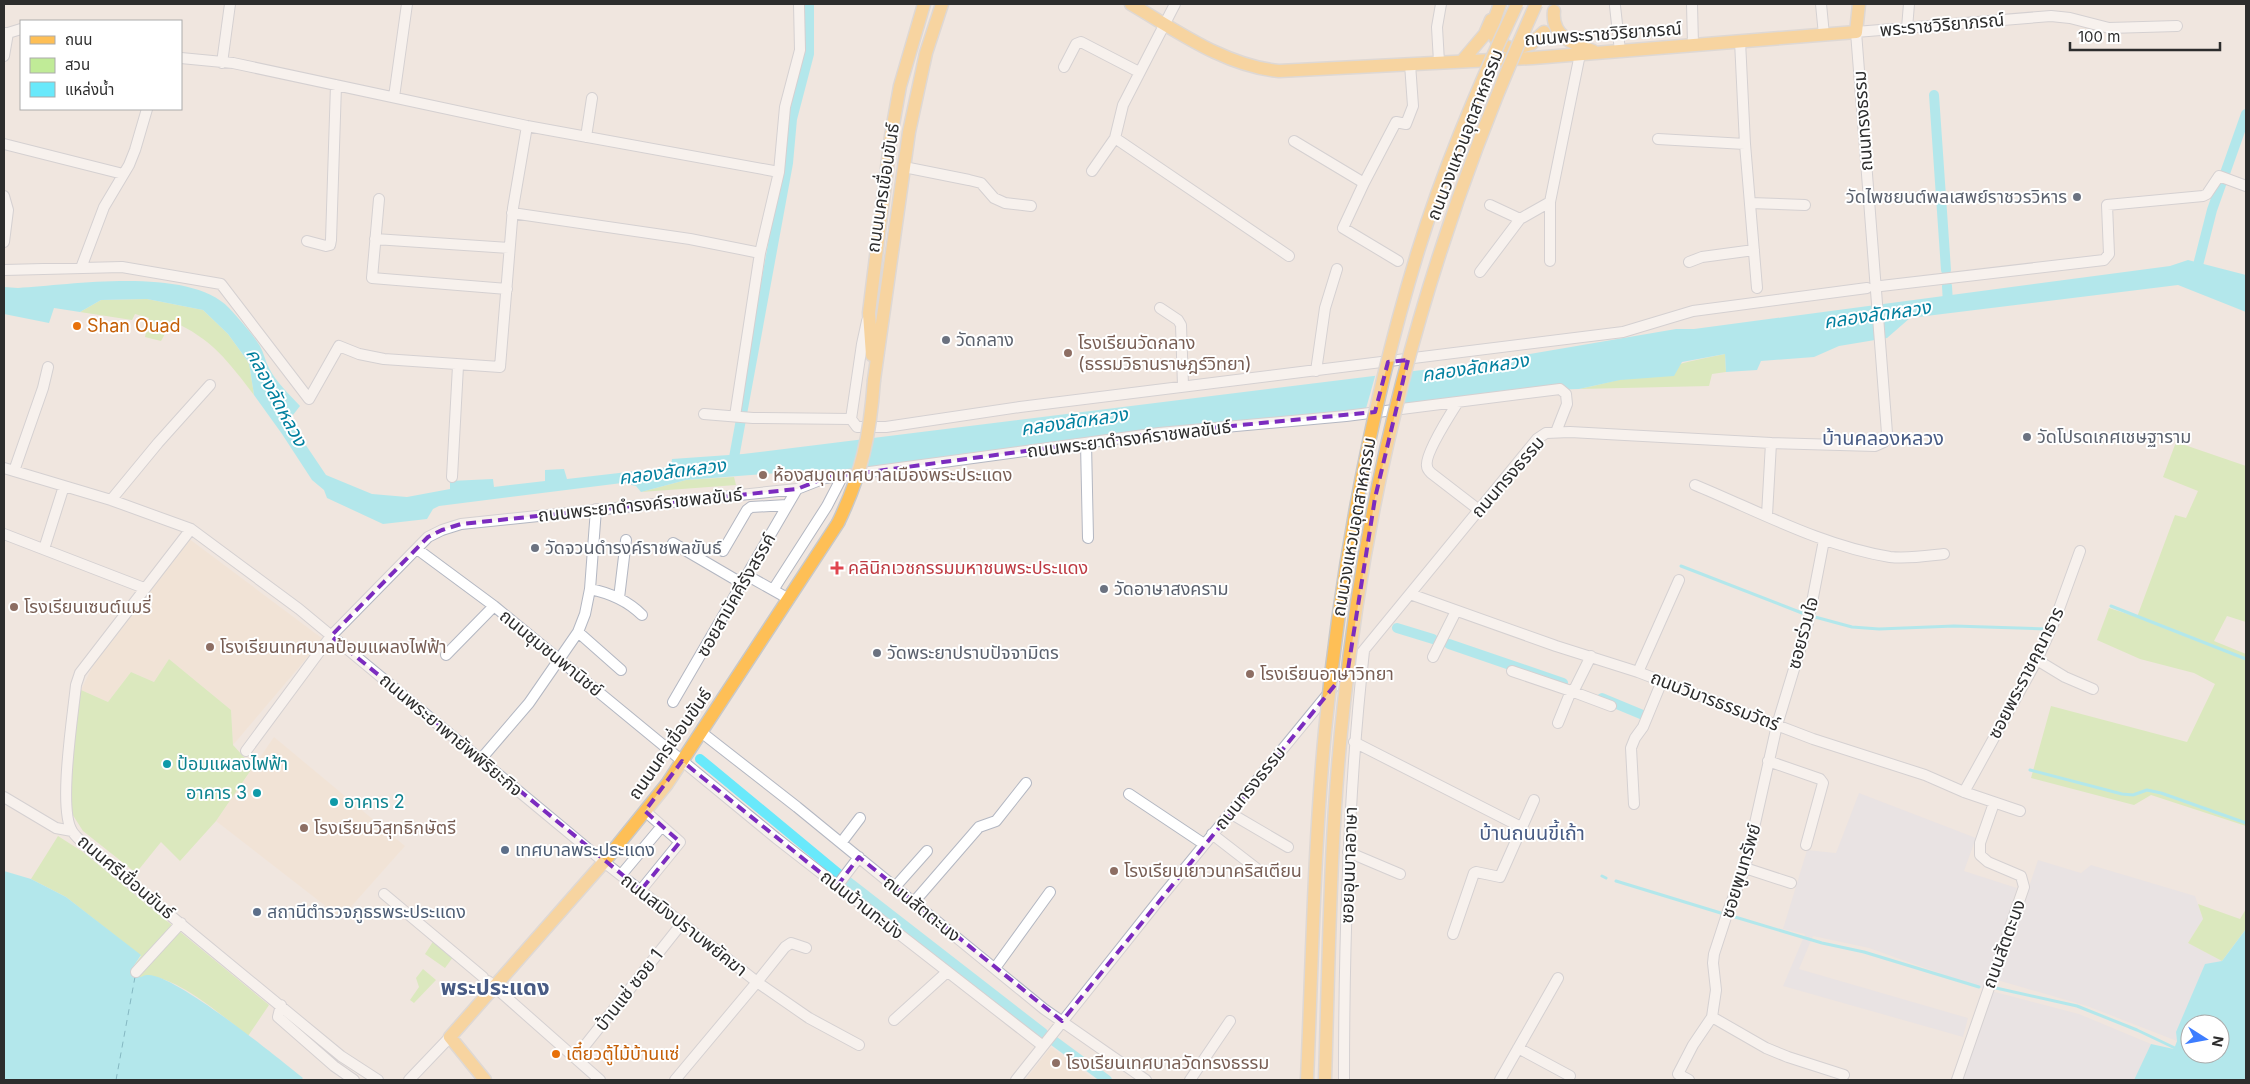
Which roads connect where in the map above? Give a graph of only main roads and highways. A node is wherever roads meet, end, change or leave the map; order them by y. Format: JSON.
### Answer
{"nodes":[{"id":1,"x":924,"y":4,"type":"edge"},
{"id":2,"x":942,"y":4,"type":"edge"},
{"id":3,"x":1131,"y":4,"type":"edge"},
{"id":4,"x":1500,"y":4,"type":"edge"},
{"id":5,"x":1517,"y":4,"type":"edge"},
{"id":6,"x":1536,"y":4,"type":"edge"},
{"id":7,"x":1859,"y":4,"type":"edge"},
{"id":8,"x":1556,"y":8,"type":"edge"},
{"id":9,"x":1544,"y":32,"type":"junction"},
{"id":10,"x":1598,"y":53,"type":"junction"},
{"id":11,"x":1533,"y":58,"type":"junction"},
{"id":12,"x":1463,"y":60,"type":"junction"},
{"id":13,"x":874,"y":380,"type":"junction"},
{"id":14,"x":485,"y":1080,"type":"edge"},
{"id":15,"x":1307,"y":1080,"type":"edge"},
{"id":16,"x":1325,"y":1080,"type":"edge"}],
"edges":[{"from":1,"to":13,"type":"main road","name":"ถนนนครเขื่อนขันธ์"},
{"from":2,"to":13,"type":"main road","name":"ถนนนครเขื่อนขันธ์"},
{"from":3,"to":12,"type":"main road","name":"ถนนพระราชวิริยาภรณ์"},
{"from":4,"to":9,"type":"main road"},
{"from":4,"to":12,"type":"main road","name":"ถนนวงแหวนอุตสาหกรรม"},
{"from":5,"to":15,"type":"main road","name":"ถนนวงแหวนอุตสาหกรรม","bridge":true},
{"from":6,"to":16,"type":"main road","name":"ถนนวงแหวนอุตสาหกรรม","bridge":true},
{"from":7,"to":10,"type":"main road","name":"ถนนพระราชวิริยาภรณ์"},
{"from":8,"to":9,"type":"main road","name":"ถนนวงแหวนอุตสาหกรรม"},
{"from":8,"to":10,"type":"main road"},
{"from":9,"to":11,"type":"main road","name":"ถนนวงแหวนอุตสาหกรรม"},
{"from":10,"to":11,"type":"main road","name":"ถนนพระราชวิริยาภรณ์"},
{"from":11,"to":12,"type":"main road","name":"ถนนพระราชวิริยาภรณ์"},
{"from":13,"to":14,"type":"main road","name":"ถนนนครเขื่อนขันธ์","bridge":true}]}
